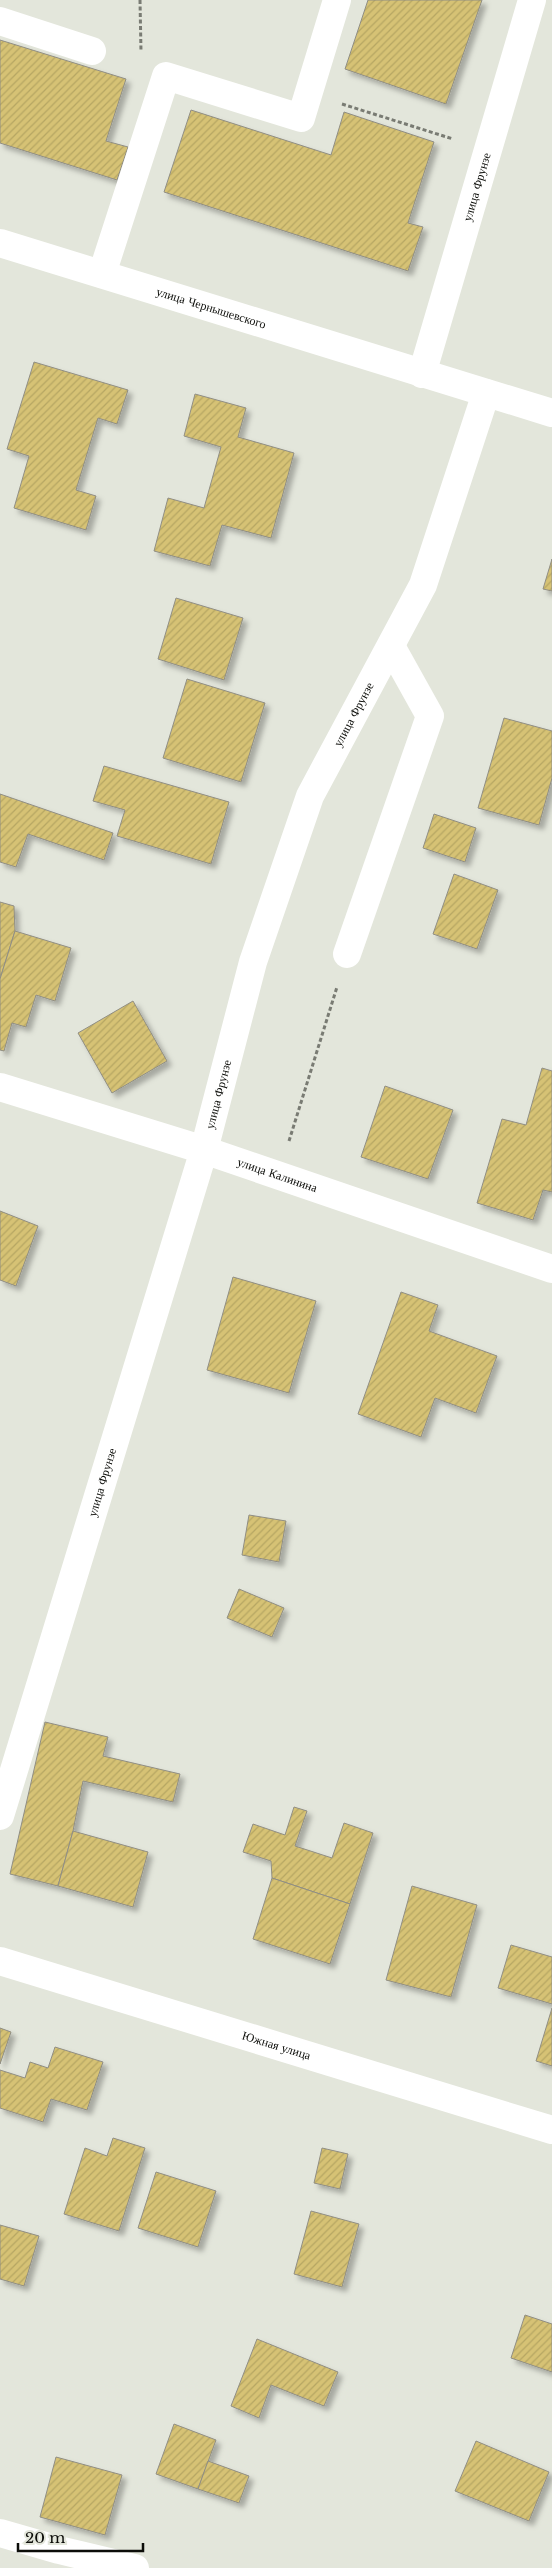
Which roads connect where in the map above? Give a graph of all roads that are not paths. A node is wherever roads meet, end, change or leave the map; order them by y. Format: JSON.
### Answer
{"nodes":[{"id":1,"x":337,"y":0,"type":"edge"},
{"id":2,"x":532,"y":0,"type":"edge"},
{"id":3,"x":0,"y":21,"type":"edge"},
{"id":4,"x":92,"y":51,"type":"dead end"},
{"id":5,"x":0,"y":243,"type":"edge"},
{"id":6,"x":102,"y":274,"type":"junction"},
{"id":7,"x":422,"y":374,"type":"junction"},
{"id":8,"x":486,"y":393,"type":"junction"},
{"id":9,"x":552,"y":414,"type":"edge"},
{"id":10,"x":390,"y":646,"type":"junction"},
{"id":11,"x":347,"y":954,"type":"road end"},
{"id":12,"x":0,"y":1087,"type":"edge"},
{"id":13,"x":204,"y":1150,"type":"junction"},
{"id":14,"x":552,"y":1269,"type":"edge"},
{"id":15,"x":0,"y":1816,"type":"edge"},
{"id":16,"x":0,"y":1961,"type":"edge"},
{"id":17,"x":552,"y":2130,"type":"edge"},
{"id":18,"x":0,"y":2533,"type":"edge"},
{"id":19,"x":135,"y":2568,"type":"edge"}],
"edges":[{"from":1,"to":6,"type":"street"},
{"from":2,"to":7,"type":"street","name":"улица Фрунзе"},
{"from":3,"to":4,"type":"street"},
{"from":5,"to":6,"type":"street","name":"улица Чернышевского"},
{"from":6,"to":7,"type":"street","name":"улица Чернышевского"},
{"from":7,"to":8,"type":"street","name":"улица Чернышевского"},
{"from":8,"to":9,"type":"street","name":"улица Чернышевского"},
{"from":8,"to":10,"type":"street","name":"улица Фрунзе"},
{"from":10,"to":11,"type":"street"},
{"from":10,"to":13,"type":"street","name":"улица Фрунзе"},
{"from":12,"to":13,"type":"street","name":"улица Калинина"},
{"from":13,"to":14,"type":"street","name":"улица Калинина"},
{"from":13,"to":15,"type":"street","name":"улица Фрунзе"},
{"from":16,"to":17,"type":"street","name":"Южная улица"},
{"from":18,"to":19,"type":"street"}]}
